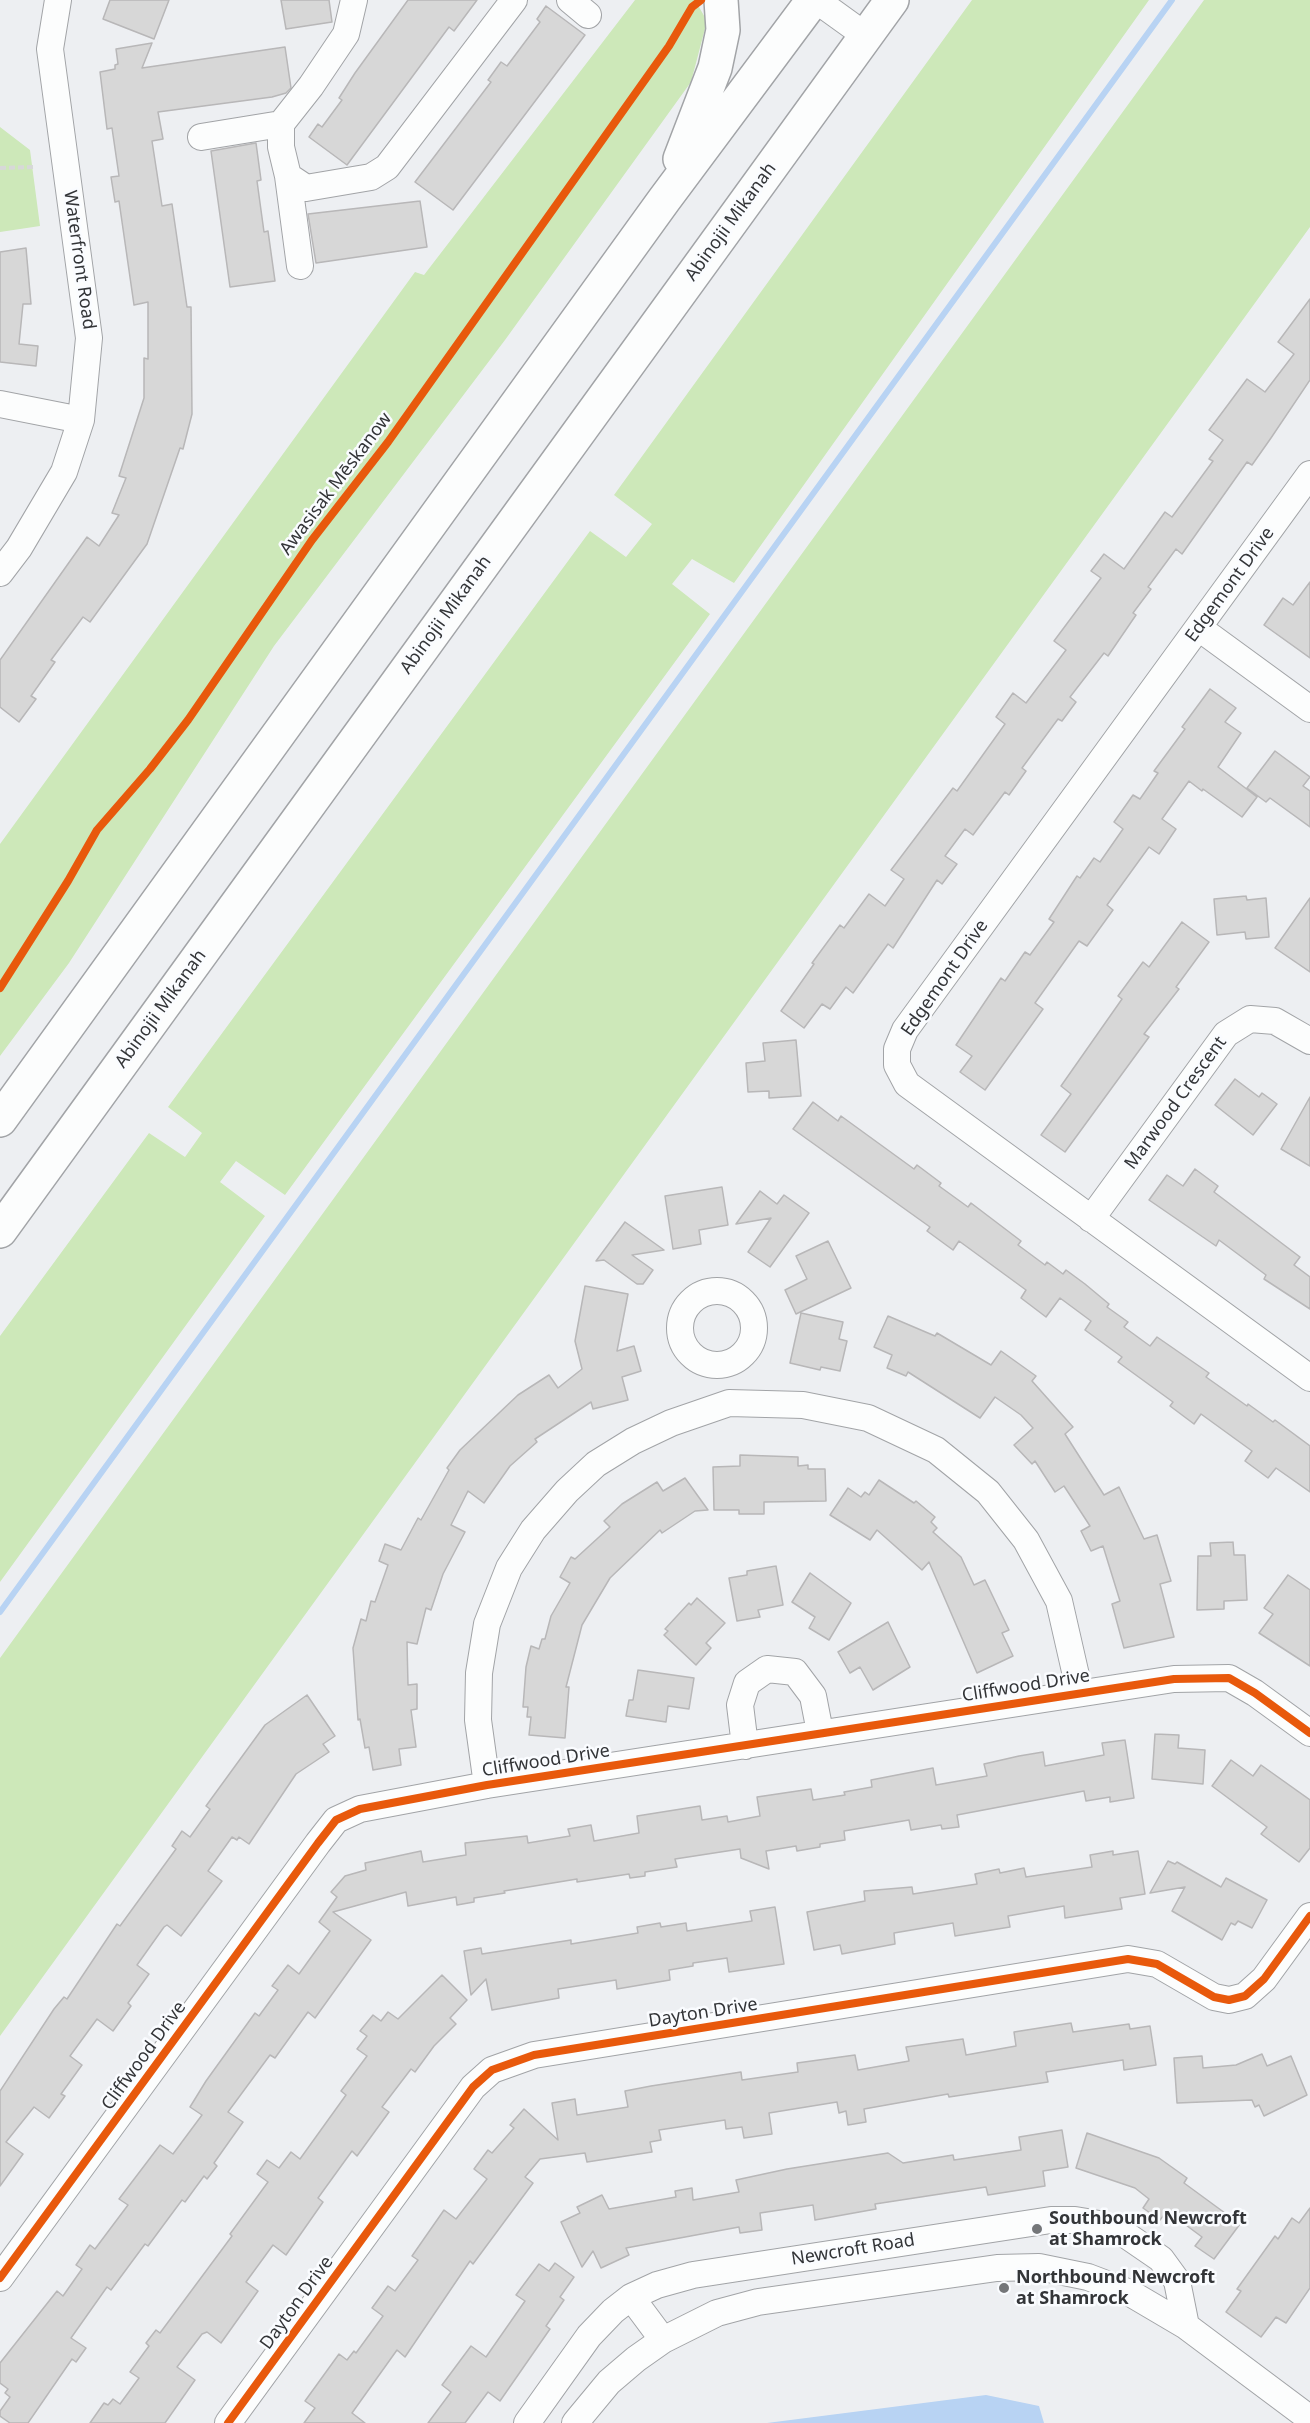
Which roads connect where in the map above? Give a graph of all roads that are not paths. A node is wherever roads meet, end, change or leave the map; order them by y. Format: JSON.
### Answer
{"nodes":[{"id":1,"x":58,"y":0,"type":"edge"},
{"id":2,"x":354,"y":0,"type":"edge"},
{"id":3,"x":514,"y":0,"type":"edge"},
{"id":4,"x":721,"y":0,"type":"edge"},
{"id":5,"x":814,"y":0,"type":"edge"},
{"id":6,"x":888,"y":2,"type":"edge"},
{"id":7,"x":866,"y":36,"type":"junction"},
{"id":8,"x":281,"y":124,"type":"junction"},
{"id":9,"x":201,"y":137,"type":"dead end"},
{"id":10,"x":288,"y":176,"type":"junction"},
{"id":11,"x":664,"y":200,"type":"junction"},
{"id":12,"x":300,"y":266,"type":"dead end"},
{"id":13,"x":0,"y":404,"type":"edge"},
{"id":14,"x":81,"y":420,"type":"junction"},
{"id":15,"x":1310,"y":474,"type":"edge"},
{"id":16,"x":0,"y":573,"type":"edge"},
{"id":17,"x":1199,"y":628,"type":"junction"},
{"id":18,"x":1310,"y":709,"type":"edge"},
{"id":19,"x":1310,"y":1041,"type":"edge"},
{"id":20,"x":0,"y":1120,"type":"edge"},
{"id":21,"x":1092,"y":1219,"type":"junction"},
{"id":22,"x":0,"y":1231,"type":"edge"},
{"id":23,"x":723,"y":1365,"type":"dead end"},
{"id":24,"x":1310,"y":1378,"type":"edge"},
{"id":25,"x":729,"y":1403,"type":"junction"},
{"id":26,"x":1080,"y":1692,"type":"junction"},
{"id":27,"x":820,"y":1732,"type":"junction"},
{"id":28,"x":1310,"y":1733,"type":"edge"},
{"id":29,"x":746,"y":1746,"type":"junction"},
{"id":30,"x":487,"y":1785,"type":"junction"},
{"id":31,"x":1310,"y":1916,"type":"edge"},
{"id":32,"x":0,"y":2278,"type":"edge"},
{"id":33,"x":631,"y":2297,"type":"junction"},
{"id":34,"x":1186,"y":2326,"type":"junction"},
{"id":35,"x":663,"y":2340,"type":"junction"},
{"id":36,"x":1305,"y":2415,"type":"edge"},
{"id":37,"x":228,"y":2423,"type":"edge"},
{"id":38,"x":527,"y":2423,"type":"edge"},
{"id":39,"x":575,"y":2423,"type":"edge"}],
"edges":[{"from":1,"to":14,"type":"street","name":"Waterfront Road"},
{"from":2,"to":8,"type":"street"},
{"from":3,"to":10,"type":"street"},
{"from":4,"to":11,"type":"main road"},
{"from":5,"to":7,"type":"street"},
{"from":5,"to":11,"type":"main road"},
{"from":6,"to":7,"type":"main road","name":"Abinojii Mikanah"},
{"from":7,"to":22,"type":"main road","name":"Abinojii Mikanah"},
{"from":8,"to":9,"type":"street"},
{"from":8,"to":10,"type":"street"},
{"from":10,"to":12,"type":"street"},
{"from":11,"to":20,"type":"main road"},
{"from":13,"to":14,"type":"street"},
{"from":14,"to":16,"type":"street","name":"Waterfront Road"},
{"from":15,"to":17,"type":"street","name":"Edgemont Drive"},
{"from":17,"to":18,"type":"street"},
{"from":17,"to":21,"type":"street","name":"Edgemont Drive"},
{"from":19,"to":21,"type":"street","name":"Marwood Crescent"},
{"from":21,"to":24,"type":"street","name":"Edgemont Drive"},
{"from":23,"to":25,"type":"street"},
{"from":25,"to":26,"type":"street"},
{"from":25,"to":30,"type":"street"},
{"from":26,"to":27,"type":"street","name":"Cliffwood Drive"},
{"from":26,"to":28,"type":"street","name":"Cliffwood Drive"},
{"from":27,"to":29,"type":"street","name":"Cliffwood Drive"},
{"from":27,"to":29,"type":"street"},
{"from":29,"to":30,"type":"street","name":"Cliffwood Drive"},
{"from":30,"to":32,"type":"street","name":"Cliffwood Drive"},
{"from":31,"to":37,"type":"street","name":"Dayton Drive"},
{"from":33,"to":34,"type":"street","name":"Newcroft Road"},
{"from":33,"to":35,"type":"street"},
{"from":33,"to":38,"type":"street","name":"Newcroft Road"},
{"from":34,"to":35,"type":"street","name":"Newcroft Road"},
{"from":34,"to":36,"type":"street","name":"Newcroft Road"},
{"from":35,"to":39,"type":"street","name":"Newcroft Road"}]}
